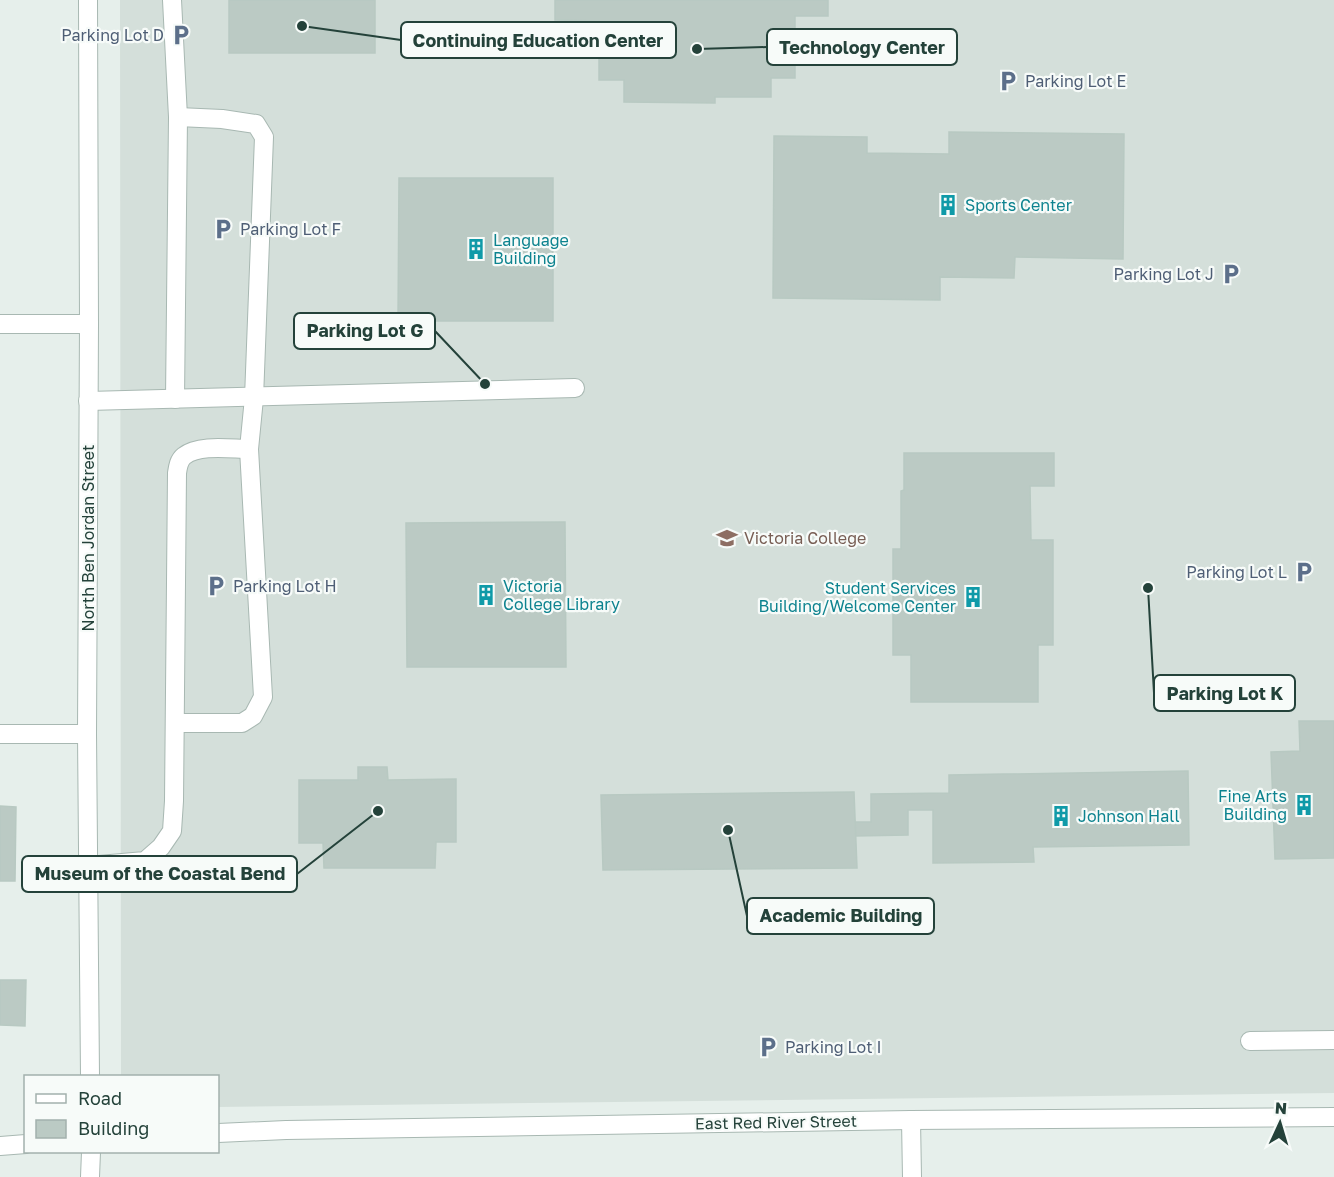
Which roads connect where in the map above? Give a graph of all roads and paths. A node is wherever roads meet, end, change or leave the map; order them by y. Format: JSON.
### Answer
{"nodes":[{"id":1,"x":88,"y":0,"type":"edge"},
{"id":2,"x":172,"y":0,"type":"edge"},
{"id":3,"x":178,"y":117,"type":"junction"},
{"id":4,"x":0,"y":324,"type":"edge"},
{"id":5,"x":89,"y":324,"type":"junction"},
{"id":6,"x":575,"y":388,"type":"dead end"},
{"id":7,"x":254,"y":398,"type":"junction"},
{"id":8,"x":175,"y":399,"type":"junction"},
{"id":9,"x":88,"y":401,"type":"junction"},
{"id":10,"x":249,"y":449,"type":"junction"},
{"id":11,"x":175,"y":723,"type":"junction"},
{"id":12,"x":0,"y":734,"type":"edge"},
{"id":13,"x":87,"y":734,"type":"junction"},
{"id":14,"x":88,"y":866,"type":"junction"},
{"id":15,"x":1334,"y":1040,"type":"edge"},
{"id":16,"x":1250,"y":1041,"type":"dead end"},
{"id":17,"x":90,"y":1075,"type":"edge"},
{"id":18,"x":1334,"y":1117,"type":"edge"},
{"id":19,"x":911,"y":1120,"type":"junction"},
{"id":20,"x":219,"y":1133,"type":"edge"},
{"id":21,"x":24,"y":1144,"type":"edge"},
{"id":22,"x":0,"y":1146,"type":"edge"},
{"id":23,"x":91,"y":1153,"type":"edge"},
{"id":24,"x":90,"y":1177,"type":"edge"},
{"id":25,"x":912,"y":1177,"type":"edge"}],
"edges":[{"from":1,"to":5,"type":"street","name":"North Ben Jordan Street"},
{"from":2,"to":3,"type":"street"},
{"from":3,"to":7,"type":"street"},
{"from":3,"to":8,"type":"street"},
{"from":4,"to":5,"type":"street"},
{"from":5,"to":9,"type":"street","name":"North Ben Jordan Street"},
{"from":6,"to":7,"type":"street"},
{"from":7,"to":8,"type":"street"},
{"from":7,"to":10,"type":"street"},
{"from":8,"to":9,"type":"street"},
{"from":9,"to":13,"type":"street","name":"North Ben Jordan Street"},
{"from":10,"to":11,"type":"street"},
{"from":10,"to":11,"type":"street"},
{"from":11,"to":14,"type":"street"},
{"from":12,"to":13,"type":"street"},
{"from":13,"to":14,"type":"street","name":"North Ben Jordan Street"},
{"from":14,"to":17,"type":"street","name":"North Ben Jordan Street"},
{"from":15,"to":16,"type":"street"},
{"from":18,"to":19,"type":"street","name":"East Red River Street"},
{"from":19,"to":20,"type":"street","name":"East Red River Street"},
{"from":19,"to":25,"type":"street"},
{"from":21,"to":22,"type":"street"},
{"from":23,"to":24,"type":"street"}]}
